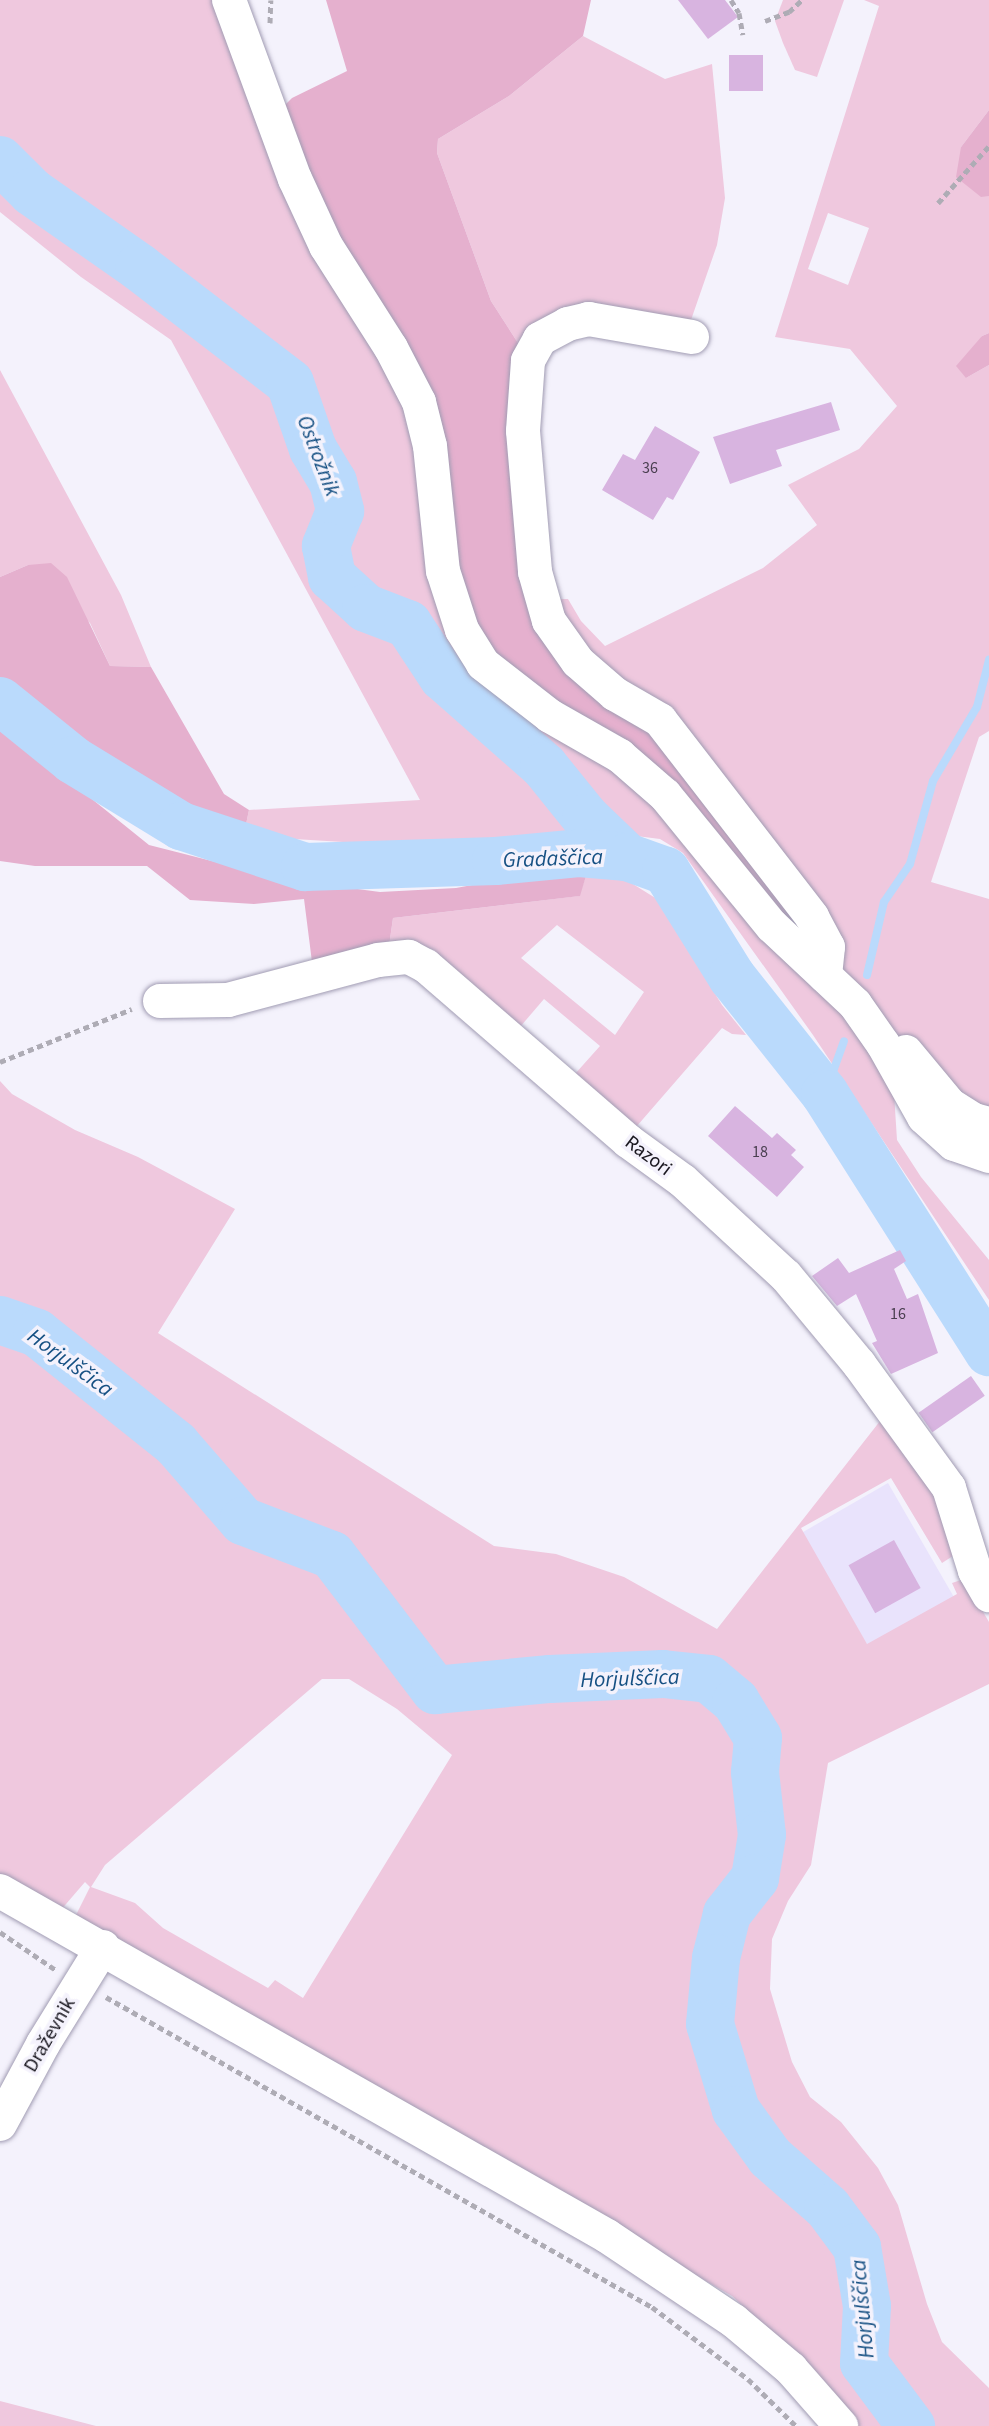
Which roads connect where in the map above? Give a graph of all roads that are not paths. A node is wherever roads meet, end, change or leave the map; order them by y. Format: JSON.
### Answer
{"nodes":[{"id":1,"x":229,"y":0,"type":"edge"},
{"id":2,"x":692,"y":337,"type":"dead end"},
{"id":3,"x":825,"y":976,"type":"junction"},
{"id":4,"x":160,"y":1001,"type":"road end"},
{"id":5,"x":883,"y":1044,"type":"junction"},
{"id":6,"x":989,"y":1124,"type":"edge"},
{"id":7,"x":989,"y":1156,"type":"edge"},
{"id":8,"x":989,"y":1595,"type":"edge"},
{"id":9,"x":0,"y":1891,"type":"edge"},
{"id":10,"x":103,"y":1947,"type":"junction"},
{"id":11,"x":0,"y":2124,"type":"edge"},
{"id":12,"x":841,"y":2426,"type":"edge"}],
"edges":[{"from":1,"to":3,"type":"street"},
{"from":2,"to":3,"type":"street"},
{"from":3,"to":5,"type":"street"},
{"from":4,"to":8,"type":"street","name":"Razori"},
{"from":5,"to":6,"type":"street"},
{"from":5,"to":7,"type":"street"},
{"from":9,"to":10,"type":"street"},
{"from":10,"to":11,"type":"street","name":"Draževnik"},
{"from":10,"to":12,"type":"street"}]}
